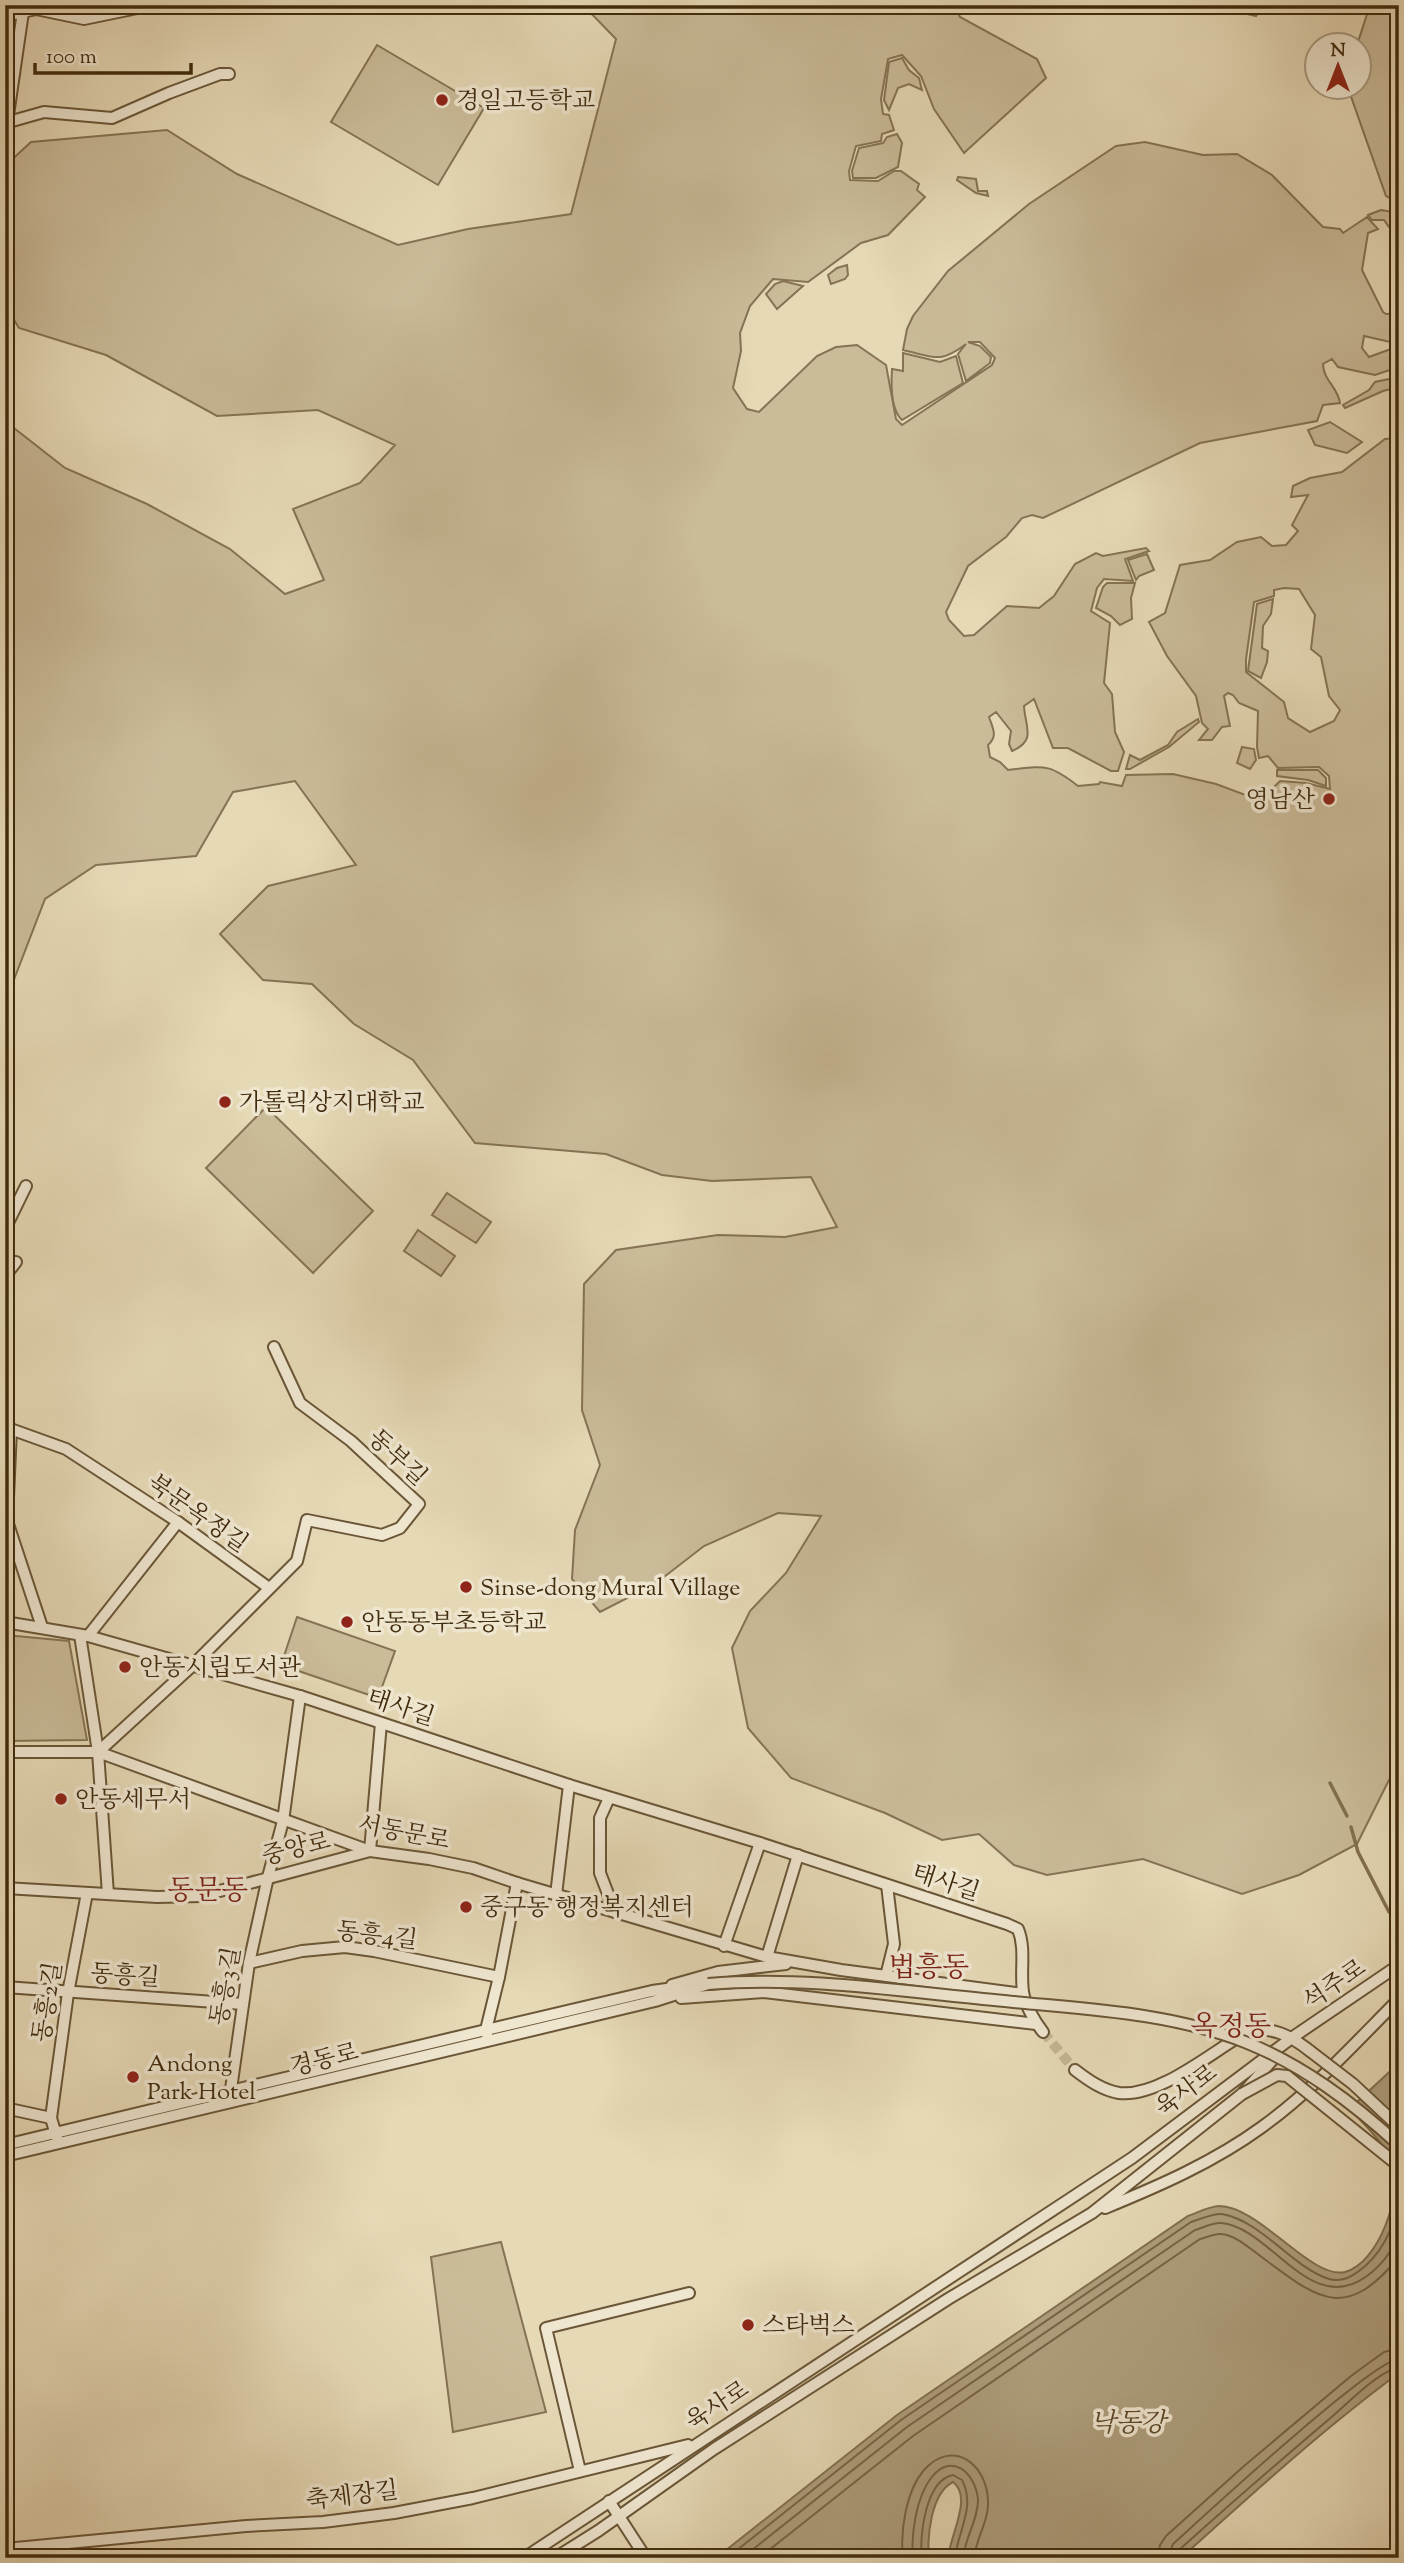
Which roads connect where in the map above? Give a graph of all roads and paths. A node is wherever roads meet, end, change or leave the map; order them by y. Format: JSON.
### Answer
{"nodes":[{"id":1,"x":152,"y":5,"type":"edge"},
{"id":2,"x":23,"y":12,"type":"junction"},
{"id":3,"x":5,"y":16,"type":"edge"},
{"id":4,"x":229,"y":74,"type":"dead end"},
{"id":5,"x":6,"y":122,"type":"edge"},
{"id":6,"x":26,"y":1186,"type":"dead end"},
{"id":7,"x":5,"y":1229,"type":"edge"},
{"id":8,"x":16,"y":1262,"type":"dead end"},
{"id":9,"x":5,"y":1276,"type":"edge"},
{"id":10,"x":274,"y":1348,"type":"dead end"},
{"id":11,"x":8,"y":1428,"type":"edge"},
{"id":12,"x":178,"y":1522,"type":"junction"},
{"id":13,"x":269,"y":1588,"type":"junction"},
{"id":14,"x":5,"y":1622,"type":"edge"},
{"id":15,"x":42,"y":1627,"type":"junction"},
{"id":16,"x":84,"y":1635,"type":"junction"},
{"id":17,"x":193,"y":1665,"type":"junction"},
{"id":18,"x":300,"y":1696,"type":"junction"},
{"id":19,"x":381,"y":1723,"type":"junction"},
{"id":20,"x":5,"y":1752,"type":"edge"},
{"id":21,"x":98,"y":1752,"type":"junction"},
{"id":22,"x":569,"y":1785,"type":"junction"},
{"id":23,"x":610,"y":1798,"type":"junction"},
{"id":24,"x":283,"y":1821,"type":"junction"},
{"id":25,"x":760,"y":1843,"type":"junction"},
{"id":26,"x":370,"y":1851,"type":"junction"},
{"id":27,"x":798,"y":1855,"type":"junction"},
{"id":28,"x":268,"y":1877,"type":"junction"},
{"id":29,"x":517,"y":1883,"type":"junction"},
{"id":30,"x":887,"y":1885,"type":"junction"},
{"id":31,"x":5,"y":1888,"type":"edge"},
{"id":32,"x":88,"y":1893,"type":"junction"},
{"id":33,"x":108,"y":1894,"type":"junction"},
{"id":34,"x":556,"y":1895,"type":"junction"},
{"id":35,"x":615,"y":1912,"type":"junction"},
{"id":36,"x":724,"y":1946,"type":"junction"},
{"id":37,"x":767,"y":1957,"type":"junction"},
{"id":38,"x":249,"y":1963,"type":"junction"},
{"id":39,"x":796,"y":1963,"type":"junction"},
{"id":40,"x":1399,"y":1965,"type":"edge"},
{"id":41,"x":886,"y":1976,"type":"junction"},
{"id":42,"x":499,"y":1977,"type":"junction"},
{"id":43,"x":5,"y":1987,"type":"edge"},
{"id":44,"x":68,"y":1993,"type":"junction"},
{"id":45,"x":1023,"y":1994,"type":"junction"},
{"id":46,"x":653,"y":1996,"type":"junction"},
{"id":47,"x":1399,"y":1999,"type":"edge"},
{"id":48,"x":243,"y":2004,"type":"junction"},
{"id":49,"x":487,"y":2035,"type":"junction"},
{"id":50,"x":1293,"y":2037,"type":"junction"},
{"id":51,"x":1075,"y":2070,"type":"tunnel mouth"},
{"id":52,"x":1242,"y":2094,"type":"junction"},
{"id":53,"x":230,"y":2097,"type":"junction"},
{"id":54,"x":5,"y":2108,"type":"edge"},
{"id":55,"x":51,"y":2118,"type":"junction"},
{"id":56,"x":1399,"y":2127,"type":"edge"},
{"id":57,"x":57,"y":2139,"type":"junction"},
{"id":58,"x":5,"y":2145,"type":"edge"},
{"id":59,"x":1399,"y":2145,"type":"edge"},
{"id":60,"x":5,"y":2156,"type":"edge"},
{"id":61,"x":1399,"y":2166,"type":"edge"},
{"id":62,"x":1092,"y":2213,"type":"junction"},
{"id":63,"x":689,"y":2293,"type":"dead end"},
{"id":64,"x":697,"y":2442,"type":"junction"},
{"id":65,"x":580,"y":2471,"type":"junction"},
{"id":66,"x":609,"y":2501,"type":"junction"},
{"id":67,"x":619,"y":2516,"type":"junction"},
{"id":68,"x":5,"y":2549,"type":"edge"},
{"id":69,"x":524,"y":2558,"type":"edge"},
{"id":70,"x":555,"y":2558,"type":"edge"},
{"id":71,"x":646,"y":2558,"type":"edge"}],
"edges":[{"from":1,"to":2,"type":"street"},
{"from":2,"to":3,"type":"street"},
{"from":2,"to":5,"type":"street"},
{"from":4,"to":5,"type":"street"},
{"from":6,"to":7,"type":"street"},
{"from":8,"to":9,"type":"street"},
{"from":10,"to":13,"type":"street","name":"동부길"},
{"from":11,"to":12,"type":"street","name":"북문옥정길"},
{"from":11,"to":15,"type":"street"},
{"from":12,"to":13,"type":"street","name":"북문옥정길"},
{"from":12,"to":16,"type":"street"},
{"from":13,"to":17,"type":"street"},
{"from":14,"to":15,"type":"street","name":"태사길"},
{"from":15,"to":16,"type":"street","name":"태사길"},
{"from":16,"to":17,"type":"street","name":"태사길"},
{"from":16,"to":21,"type":"street"},
{"from":17,"to":18,"type":"street","name":"태사길"},
{"from":17,"to":21,"type":"street"},
{"from":18,"to":19,"type":"street","name":"태사길"},
{"from":18,"to":24,"type":"street"},
{"from":19,"to":22,"type":"street","name":"태사길"},
{"from":19,"to":26,"type":"street"},
{"from":20,"to":21,"type":"street","name":"서동문로"},
{"from":21,"to":24,"type":"street","name":"서동문로"},
{"from":21,"to":33,"type":"street"},
{"from":22,"to":23,"type":"street","name":"태사길"},
{"from":22,"to":34,"type":"street"},
{"from":23,"to":25,"type":"street","name":"태사길"},
{"from":23,"to":35,"type":"street"},
{"from":24,"to":26,"type":"street","name":"서동문로"},
{"from":24,"to":28,"type":"street","name":"동흥3길"},
{"from":25,"to":27,"type":"street","name":"태사길"},
{"from":25,"to":36,"type":"street"},
{"from":26,"to":28,"type":"street","name":"중앙로"},
{"from":26,"to":29,"type":"street","name":"서동문로"},
{"from":27,"to":30,"type":"street","name":"태사길"},
{"from":27,"to":37,"type":"street"},
{"from":28,"to":33,"type":"street","name":"중앙로"},
{"from":28,"to":38,"type":"street","name":"동흥3길"},
{"from":29,"to":34,"type":"street","name":"서동문로"},
{"from":29,"to":42,"type":"street"},
{"from":30,"to":41,"type":"street"},
{"from":30,"to":45,"type":"street","name":"태사길"},
{"from":31,"to":32,"type":"street","name":"중앙로"},
{"from":32,"to":33,"type":"street","name":"중앙로"},
{"from":32,"to":44,"type":"street","name":"동흥2길"},
{"from":34,"to":35,"type":"street","name":"서동문로"},
{"from":35,"to":36,"type":"street","name":"서동문로"},
{"from":36,"to":37,"type":"street","name":"서동문로"},
{"from":37,"to":39,"type":"street","name":"서동문로"},
{"from":38,"to":42,"type":"street","name":"동흥4길"},
{"from":38,"to":48,"type":"street","name":"동흥3길"},
{"from":39,"to":41,"type":"street"},
{"from":39,"to":46,"type":"street"},
{"from":40,"to":50,"type":"street","name":"석주로"},
{"from":41,"to":45,"type":"street"},
{"from":42,"to":49,"type":"street"},
{"from":43,"to":44,"type":"street","name":"동흥길"},
{"from":44,"to":48,"type":"street","name":"동흥길"},
{"from":44,"to":55,"type":"street","name":"동흥2길"},
{"from":45,"to":46,"type":"street"},
{"from":46,"to":49,"type":"street","name":"경동로"},
{"from":46,"to":59,"type":"street","name":"경동로","bridge":true},
{"from":47,"to":62,"type":"street"},
{"from":48,"to":53,"type":"street","name":"동흥3길"},
{"from":49,"to":53,"type":"street","name":"경동로"},
{"from":50,"to":51,"type":"street"},
{"from":50,"to":52,"type":"street","name":"육사로"},
{"from":50,"to":56,"type":"street","bridge":true},
{"from":50,"to":64,"type":"street","name":"육사로"},
{"from":52,"to":61,"type":"street","bridge":true},
{"from":52,"to":62,"type":"street","name":"육사로"},
{"from":53,"to":57,"type":"street","name":"경동로"},
{"from":54,"to":55,"type":"street"},
{"from":55,"to":57,"type":"street"},
{"from":57,"to":58,"type":"street","name":"경동로"},
{"from":57,"to":60,"type":"street","name":"경동로"},
{"from":62,"to":67,"type":"street","name":"육사로"},
{"from":63,"to":65,"type":"street"},
{"from":64,"to":65,"type":"street","name":"축제장길"},
{"from":64,"to":66,"type":"street","name":"육사로"},
{"from":65,"to":68,"type":"street","name":"축제장길"},
{"from":66,"to":67,"type":"street"},
{"from":66,"to":69,"type":"street","name":"육사로"},
{"from":67,"to":70,"type":"street","name":"육사로"},
{"from":67,"to":71,"type":"street"}]}
